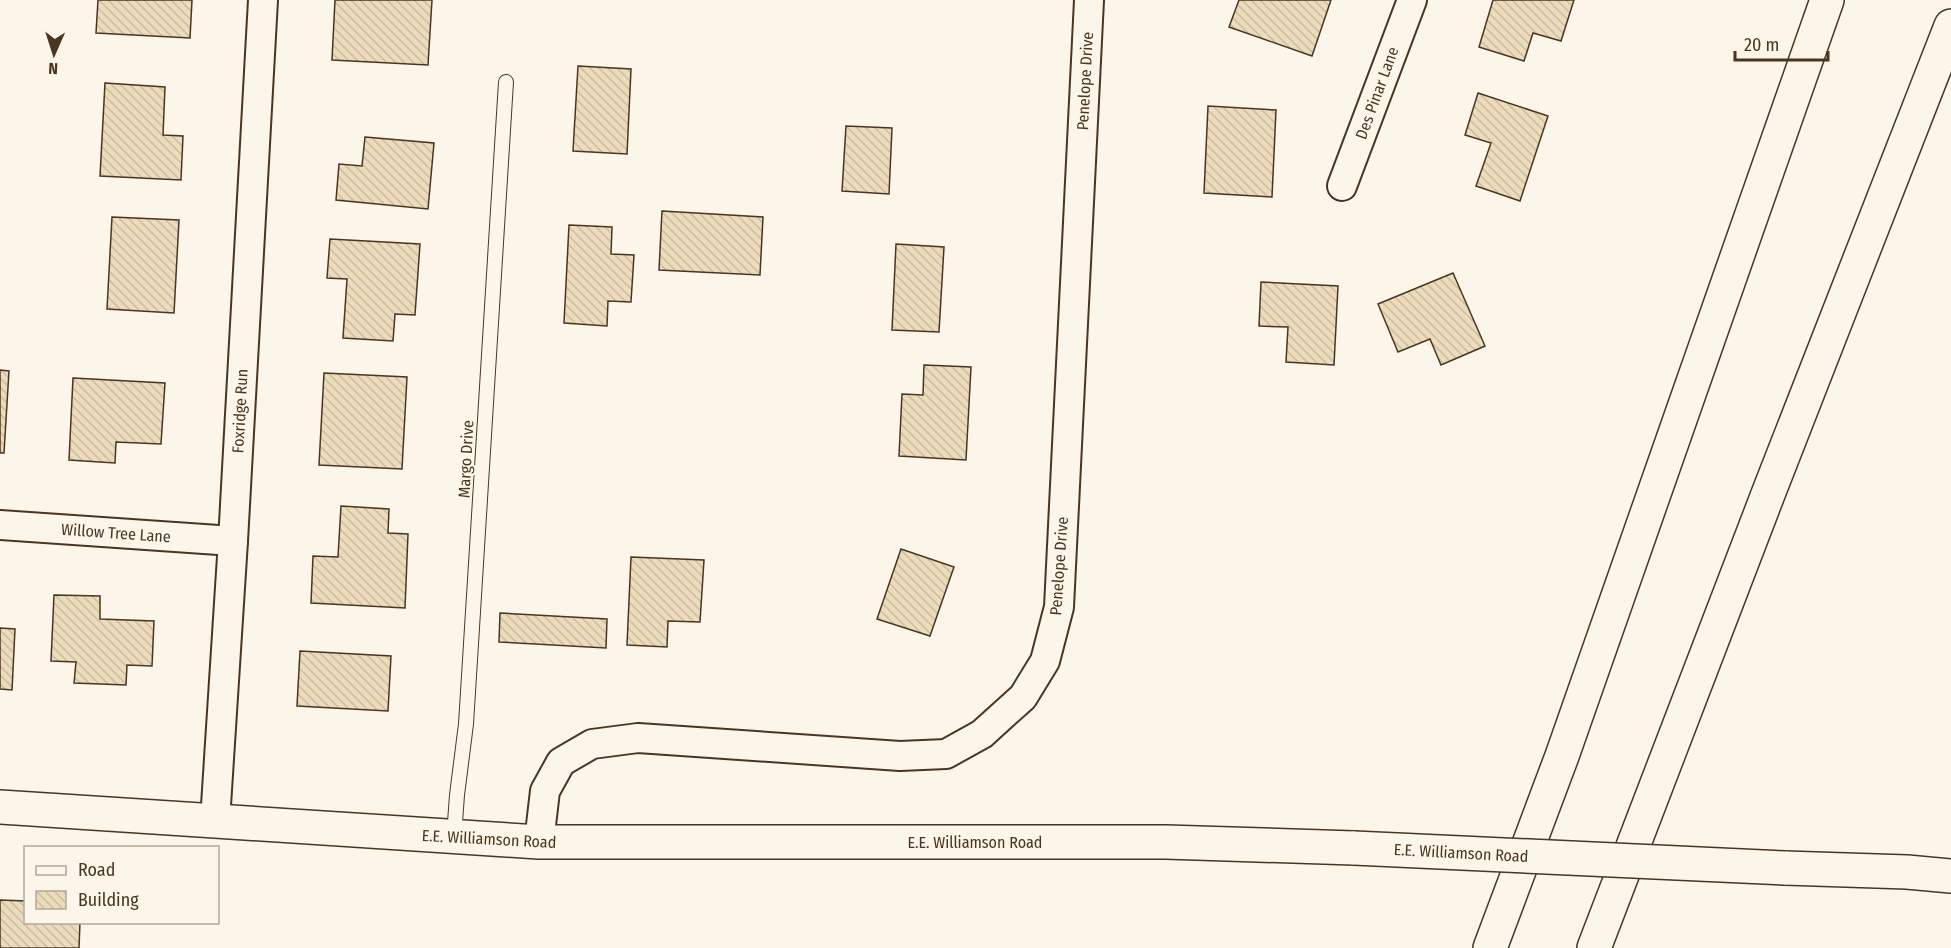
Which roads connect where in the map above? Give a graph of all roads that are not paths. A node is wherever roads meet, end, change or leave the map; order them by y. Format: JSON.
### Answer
{"nodes":[{"id":1,"x":263,"y":0,"type":"edge"},
{"id":2,"x":1089,"y":0,"type":"edge"},
{"id":3,"x":1412,"y":0,"type":"edge"},
{"id":4,"x":1827,"y":0,"type":"edge"},
{"id":5,"x":1951,"y":26,"type":"edge"},
{"id":6,"x":506,"y":82,"type":"dead end"},
{"id":7,"x":1342,"y":186,"type":"dead end"},
{"id":8,"x":0,"y":525,"type":"edge"},
{"id":9,"x":233,"y":541,"type":"junction"},
{"id":10,"x":0,"y":807,"type":"edge"},
{"id":11,"x":215,"y":821,"type":"junction"},
{"id":12,"x":454,"y":838,"type":"junction"},
{"id":13,"x":539,"y":843,"type":"junction"},
{"id":14,"x":1951,"y":876,"type":"edge"},
{"id":15,"x":1490,"y":948,"type":"edge"},
{"id":16,"x":1594,"y":948,"type":"edge"}],
"edges":[{"from":1,"to":9,"type":"street","name":"Foxridge Run"},
{"from":2,"to":13,"type":"street","name":"Penelope Drive"},
{"from":3,"to":7,"type":"street","name":"Des Pinar Lane"},
{"from":4,"to":15,"type":"main road"},
{"from":5,"to":16,"type":"main road"},
{"from":6,"to":12,"type":"lane","name":"Margo Drive"},
{"from":8,"to":9,"type":"street","name":"Willow Tree Lane"},
{"from":9,"to":11,"type":"street","name":"Foxridge Run"},
{"from":10,"to":11,"type":"main road","name":"E.E. Williamson Road"},
{"from":11,"to":12,"type":"main road","name":"E.E. Williamson Road"},
{"from":12,"to":13,"type":"main road","name":"E.E. Williamson Road"},
{"from":13,"to":14,"type":"main road","name":"E.E. Williamson Road","bridge":true}]}
